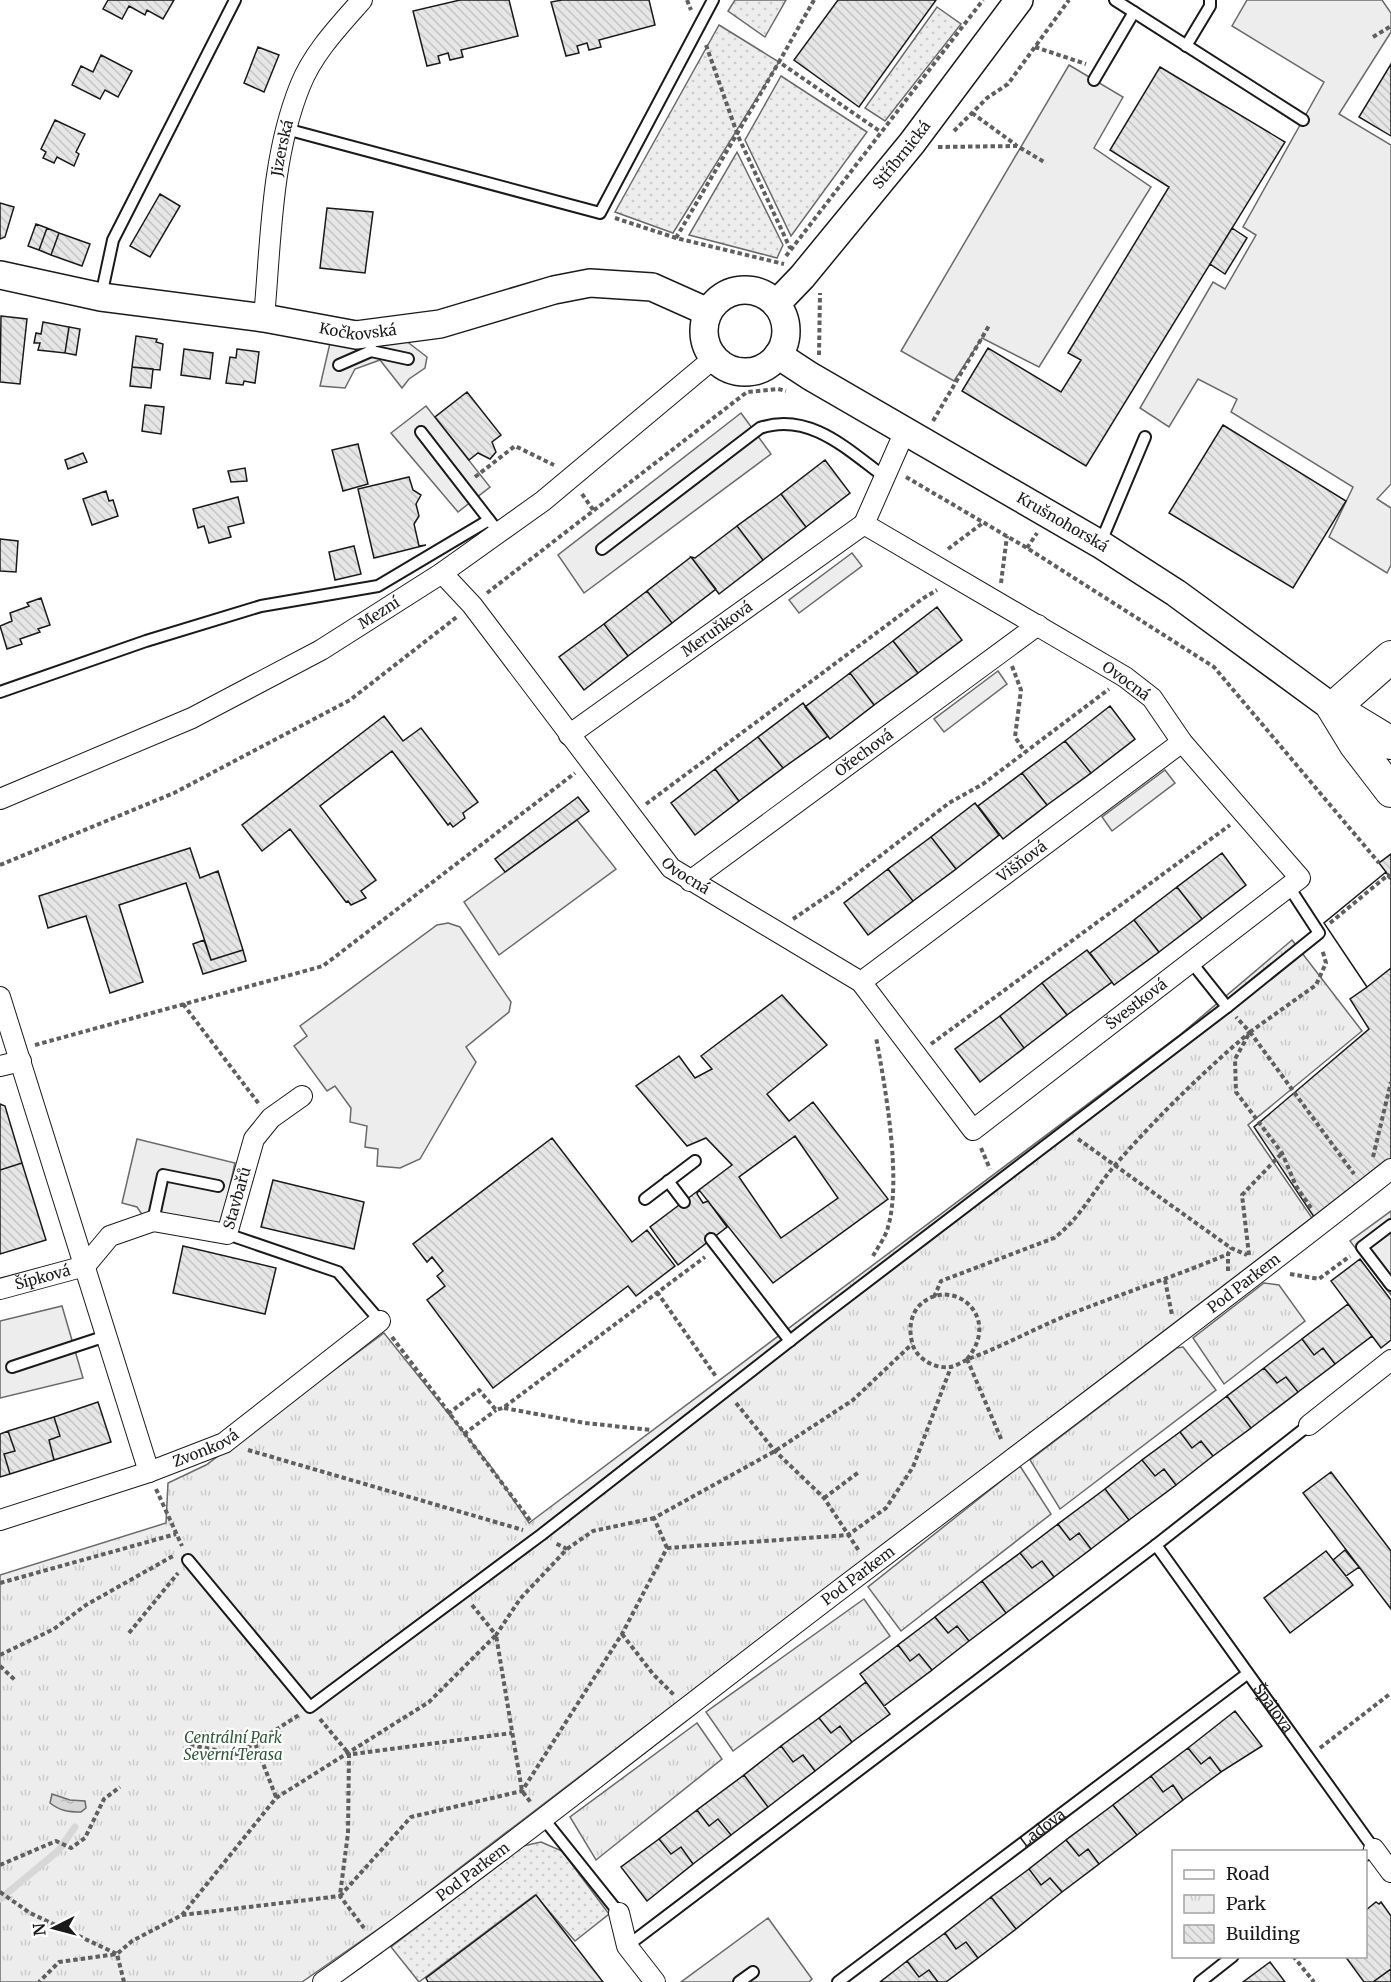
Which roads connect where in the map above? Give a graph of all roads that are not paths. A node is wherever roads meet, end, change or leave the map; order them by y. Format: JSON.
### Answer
{"nodes":[{"id":1,"x":235,"y":0,"type":"edge"},
{"id":2,"x":362,"y":0,"type":"edge"},
{"id":3,"x":713,"y":0,"type":"edge"},
{"id":4,"x":1019,"y":0,"type":"edge"},
{"id":5,"x":1115,"y":0,"type":"edge"},
{"id":6,"x":1210,"y":0,"type":"edge"},
{"id":7,"x":1134,"y":12,"type":"junction"},
{"id":8,"x":1186,"y":45,"type":"junction"},
{"id":9,"x":1094,"y":80,"type":"dead end"},
{"id":10,"x":1303,"y":120,"type":"dead end"},
{"id":11,"x":286,"y":129,"type":"junction"},
{"id":12,"x":0,"y":275,"type":"edge"},
{"id":13,"x":101,"y":297,"type":"junction"},
{"id":14,"x":776,"y":304,"type":"junction"},
{"id":15,"x":708,"y":312,"type":"junction"},
{"id":16,"x":264,"y":318,"type":"junction"},
{"id":17,"x":370,"y":343,"type":"junction"},
{"id":18,"x":778,"y":355,"type":"junction"},
{"id":19,"x":408,"y":358,"type":"dead end"},
{"id":20,"x":714,"y":358,"type":"junction"},
{"id":21,"x":339,"y":365,"type":"dead end"},
{"id":22,"x":421,"y":432,"type":"dead end"},
{"id":23,"x":914,"y":436,"type":"junction"},
{"id":24,"x":1145,"y":437,"type":"dead end"},
{"id":25,"x":888,"y":473,"type":"junction"},
{"id":26,"x":864,"y":524,"type":"junction"},
{"id":27,"x":494,"y":526,"type":"junction"},
{"id":28,"x":1100,"y":544,"type":"junction"},
{"id":29,"x":602,"y":549,"type":"dead end"},
{"id":30,"x":442,"y":573,"type":"junction"},
{"id":31,"x":1038,"y":625,"type":"junction"},
{"id":32,"x":1391,"y":657,"type":"edge"},
{"id":33,"x":0,"y":692,"type":"edge"},
{"id":34,"x":1334,"y":708,"type":"junction"},
{"id":35,"x":569,"y":735,"type":"junction"},
{"id":36,"x":1182,"y":742,"type":"junction"},
{"id":37,"x":1391,"y":743,"type":"edge"},
{"id":38,"x":1391,"y":791,"type":"edge"},
{"id":39,"x":0,"y":799,"type":"edge"},
{"id":40,"x":690,"y":881,"type":"junction"},
{"id":41,"x":1295,"y":883,"type":"junction"},
{"id":42,"x":1192,"y":963,"type":"junction"},
{"id":43,"x":861,"y":982,"type":"junction"},
{"id":44,"x":0,"y":997,"type":"edge"},
{"id":45,"x":1227,"y":1007,"type":"junction"},
{"id":46,"x":19,"y":1055,"type":"junction"},
{"id":47,"x":0,"y":1066,"type":"edge"},
{"id":48,"x":302,"y":1096,"type":"dead end"},
{"id":49,"x":973,"y":1130,"type":"joint"},
{"id":50,"x":695,"y":1161,"type":"dead end"},
{"id":51,"x":1391,"y":1169,"type":"edge"},
{"id":52,"x":668,"y":1181,"type":"junction"},
{"id":53,"x":218,"y":1186,"type":"dead end"},
{"id":54,"x":645,"y":1199,"type":"dead end"},
{"id":55,"x":684,"y":1202,"type":"dead end"},
{"id":56,"x":153,"y":1221,"type":"junction"},
{"id":57,"x":1391,"y":1225,"type":"edge"},
{"id":58,"x":227,"y":1234,"type":"junction"},
{"id":59,"x":714,"y":1244,"type":"road end"},
{"id":60,"x":85,"y":1266,"type":"junction"},
{"id":61,"x":1389,"y":1279,"type":"edge"},
{"id":62,"x":0,"y":1289,"type":"edge"},
{"id":63,"x":380,"y":1321,"type":"joint"},
{"id":64,"x":106,"y":1336,"type":"junction"},
{"id":65,"x":790,"y":1341,"type":"junction"},
{"id":66,"x":1391,"y":1360,"type":"edge"},
{"id":67,"x":12,"y":1367,"type":"dead end"},
{"id":68,"x":1309,"y":1425,"type":"joint"},
{"id":69,"x":149,"y":1472,"type":"junction"},
{"id":70,"x":0,"y":1520,"type":"edge"},
{"id":71,"x":1156,"y":1545,"type":"junction"},
{"id":72,"x":188,"y":1560,"type":"road end"},
{"id":73,"x":1247,"y":1674,"type":"junction"},
{"id":74,"x":543,"y":1818,"type":"junction"},
{"id":75,"x":1370,"y":1852,"type":"edge"},
{"id":76,"x":1391,"y":1872,"type":"edge"},
{"id":77,"x":619,"y":1913,"type":"joint"},
{"id":78,"x":627,"y":1946,"type":"junction"},
{"id":79,"x":1230,"y":1958,"type":"edge"},
{"id":80,"x":753,"y":1972,"type":"dead end"},
{"id":81,"x":323,"y":1982,"type":"edge"},
{"id":82,"x":655,"y":1982,"type":"edge"},
{"id":83,"x":739,"y":1982,"type":"edge"},
{"id":84,"x":838,"y":1982,"type":"edge"},
{"id":85,"x":1200,"y":1982,"type":"edge"}],
"edges":[{"from":1,"to":13,"type":"lane"},
{"from":2,"to":11,"type":"street","name":"Jizerská"},
{"from":3,"to":11,"type":"lane"},
{"from":4,"to":14,"type":"street","name":"Stříbrnická"},
{"from":5,"to":7,"type":"lane"},
{"from":6,"to":8,"type":"lane"},
{"from":7,"to":8,"type":"lane"},
{"from":7,"to":9,"type":"lane"},
{"from":8,"to":10,"type":"lane"},
{"from":11,"to":16,"type":"street","name":"Jizerská"},
{"from":12,"to":13,"type":"street","name":"Kočkovská"},
{"from":13,"to":16,"type":"street","name":"Kočkovská"},
{"from":14,"to":15,"type":"street"},
{"from":14,"to":18,"type":"street"},
{"from":15,"to":17,"type":"street","name":"Kočkovská"},
{"from":15,"to":20,"type":"street"},
{"from":16,"to":17,"type":"street","name":"Kočkovská"},
{"from":17,"to":19,"type":"lane"},
{"from":17,"to":21,"type":"lane"},
{"from":18,"to":20,"type":"street"},
{"from":18,"to":23,"type":"street","name":"Krušnohorská"},
{"from":20,"to":27,"type":"street","name":"Mezní"},
{"from":22,"to":27,"type":"lane"},
{"from":23,"to":25,"type":"street"},
{"from":23,"to":28,"type":"street","name":"Krušnohorská"},
{"from":24,"to":28,"type":"lane"},
{"from":25,"to":26,"type":"street"},
{"from":25,"to":29,"type":"lane"},
{"from":26,"to":31,"type":"street","name":"Ovocná"},
{"from":26,"to":35,"type":"street","name":"Meruňková"},
{"from":27,"to":30,"type":"street","name":"Mezní"},
{"from":27,"to":33,"type":"lane"},
{"from":28,"to":34,"type":"street","name":"Krušnohorská"},
{"from":30,"to":35,"type":"street","name":"Ovocná"},
{"from":30,"to":39,"type":"street","name":"Mezní"},
{"from":31,"to":36,"type":"street","name":"Ovocná"},
{"from":31,"to":40,"type":"street","name":"Ořechová"},
{"from":32,"to":34,"type":"main road"},
{"from":34,"to":37,"type":"main road","name":"Krušnohorská"},
{"from":34,"to":38,"type":"main road","name":"Krušnohorská"},
{"from":35,"to":40,"type":"street","name":"Ovocná"},
{"from":36,"to":41,"type":"street","name":"Ovocná"},
{"from":36,"to":43,"type":"street","name":"Višňová"},
{"from":40,"to":43,"type":"street","name":"Ovocná"},
{"from":41,"to":42,"type":"street","name":"Švestková"},
{"from":41,"to":45,"type":"lane"},
{"from":42,"to":45,"type":"lane"},
{"from":42,"to":49,"type":"street","name":"Švestková"},
{"from":43,"to":49,"type":"street","name":"Ovocná"},
{"from":44,"to":46,"type":"street"},
{"from":45,"to":65,"type":"lane"},
{"from":46,"to":47,"type":"street"},
{"from":46,"to":60,"type":"street"},
{"from":48,"to":58,"type":"street","name":"Stavbařů"},
{"from":50,"to":52,"type":"lane"},
{"from":51,"to":74,"type":"street","name":"Pod Parkem"},
{"from":52,"to":54,"type":"lane"},
{"from":52,"to":55,"type":"lane"},
{"from":53,"to":56,"type":"lane"},
{"from":56,"to":58,"type":"street","name":"Stavbařů"},
{"from":56,"to":60,"type":"street","name":"Stavbařů"},
{"from":57,"to":61,"type":"lane"},
{"from":58,"to":63,"type":"lane"},
{"from":59,"to":65,"type":"lane"},
{"from":60,"to":62,"type":"street","name":"Šípková"},
{"from":60,"to":64,"type":"street"},
{"from":63,"to":69,"type":"street","name":"Zvonková"},
{"from":64,"to":67,"type":"lane"},
{"from":64,"to":69,"type":"street"},
{"from":65,"to":72,"type":"lane"},
{"from":66,"to":68,"type":"street"},
{"from":68,"to":71,"type":"lane"},
{"from":69,"to":70,"type":"street","name":"Zvonková"},
{"from":71,"to":73,"type":"lane","name":"Špálova"},
{"from":71,"to":78,"type":"lane"},
{"from":73,"to":75,"type":"lane","name":"Špálova"},
{"from":73,"to":84,"type":"lane","name":"Ladova"},
{"from":74,"to":77,"type":"lane"},
{"from":74,"to":81,"type":"street","name":"Pod Parkem"},
{"from":75,"to":76,"type":"street","name":"Špálova"},
{"from":77,"to":78,"type":"street"},
{"from":78,"to":82,"type":"street"},
{"from":79,"to":85,"type":"lane"},
{"from":80,"to":83,"type":"lane"}]}
